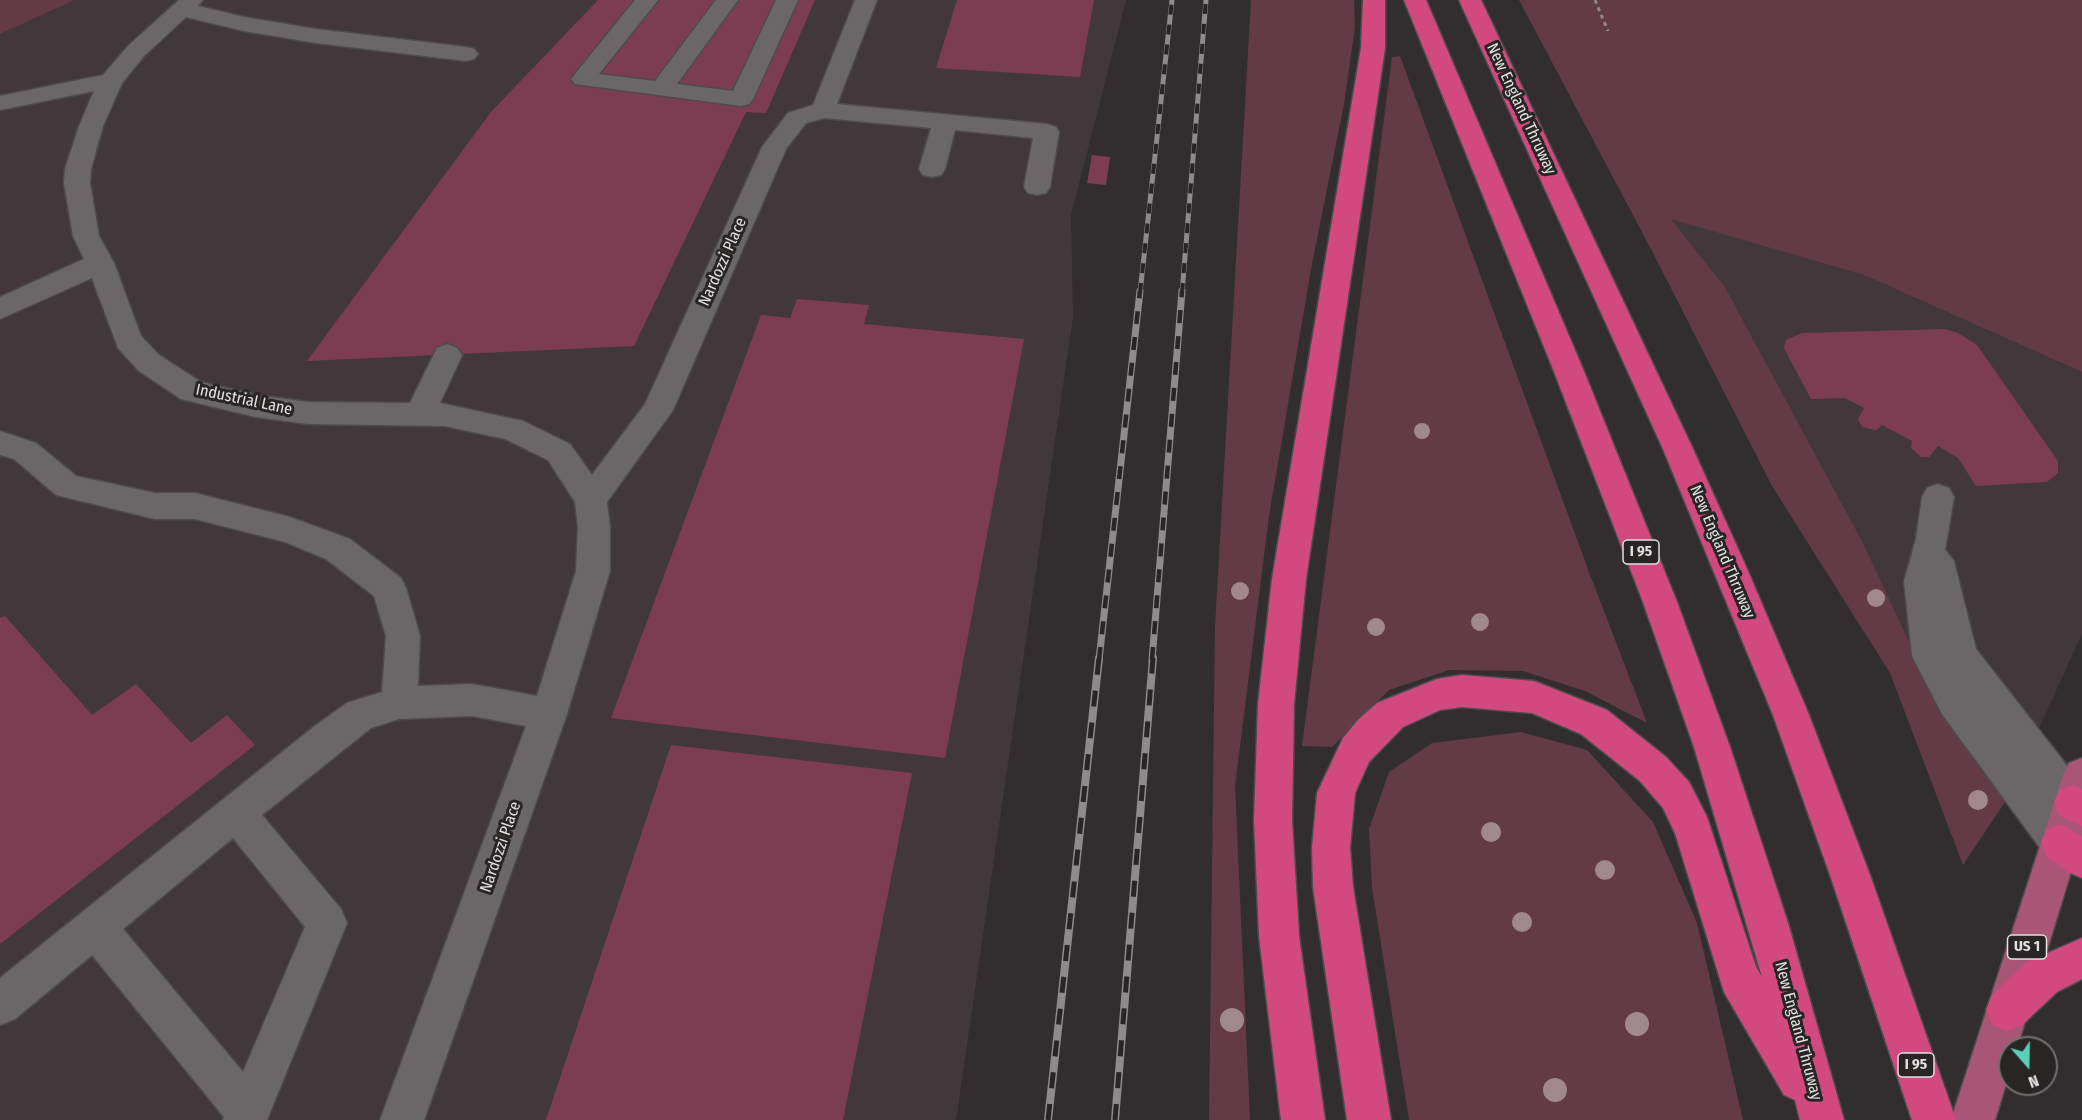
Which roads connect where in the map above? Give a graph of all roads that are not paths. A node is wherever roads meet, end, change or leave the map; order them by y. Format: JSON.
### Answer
{"nodes":[{"id":1,"x":647,"y":0,"type":"edge"},
{"id":2,"x":727,"y":0,"type":"edge"},
{"id":3,"x":787,"y":0,"type":"edge"},
{"id":4,"x":866,"y":0,"type":"edge"},
{"id":5,"x":1374,"y":0,"type":"edge"},
{"id":6,"x":1415,"y":0,"type":"edge"},
{"id":7,"x":1470,"y":0,"type":"edge"},
{"id":8,"x":186,"y":5,"type":"edge"},
{"id":9,"x":466,"y":54,"type":"dead end"},
{"id":10,"x":111,"y":81,"type":"junction"},
{"id":11,"x":660,"y":89,"type":"junction"},
{"id":12,"x":0,"y":103,"type":"edge"},
{"id":13,"x":823,"y":110,"type":"junction"},
{"id":14,"x":945,"y":122,"type":"junction"},
{"id":15,"x":932,"y":169,"type":"dead end"},
{"id":16,"x":1037,"y":187,"type":"dead end"},
{"id":17,"x":100,"y":263,"type":"junction"},
{"id":18,"x":0,"y":309,"type":"edge"},
{"id":19,"x":447,"y":355,"type":"dead end"},
{"id":20,"x":420,"y":415,"type":"junction"},
{"id":21,"x":0,"y":443,"type":"edge"},
{"id":22,"x":1938,"y":497,"type":"dead end"},
{"id":23,"x":591,"y":500,"type":"junction"},
{"id":24,"x":1932,"y":539,"type":"junction"},
{"id":25,"x":593,"y":571,"type":"joint"},
{"id":26,"x":399,"y":703,"type":"junction"},
{"id":27,"x":549,"y":714,"type":"junction"},
{"id":28,"x":2079,"y":795,"type":"edge"},
{"id":29,"x":236,"y":812,"type":"junction"},
{"id":30,"x":2071,"y":851,"type":"edge"},
{"id":31,"x":95,"y":927,"type":"junction"},
{"id":32,"x":2082,"y":958,"type":"edge"},
{"id":33,"x":0,"y":1004,"type":"edge"},
{"id":34,"x":2007,"y":1010,"type":"junction"},
{"id":35,"x":246,"y":1116,"type":"edge"},
{"id":36,"x":402,"y":1120,"type":"edge"},
{"id":37,"x":1303,"y":1120,"type":"edge"},
{"id":38,"x":1369,"y":1120,"type":"edge"},
{"id":39,"x":1822,"y":1120,"type":"edge"},
{"id":40,"x":1934,"y":1120,"type":"edge"},
{"id":41,"x":1973,"y":1120,"type":"edge"}],
"edges":[{"from":1,"to":11,"type":"lane"},
{"from":2,"to":11,"type":"lane"},
{"from":3,"to":11,"type":"lane"},
{"from":4,"to":13,"type":"lane"},
{"from":5,"to":37,"type":"highway"},
{"from":6,"to":39,"type":"highway","name":"New England Thruway","number":"I 95"},
{"from":7,"to":40,"type":"highway","name":"New England Thruway","number":"I 95"},
{"from":8,"to":9,"type":"lane"},
{"from":8,"to":10,"type":"lane","name":"Industrial Lane"},
{"from":10,"to":12,"type":"lane"},
{"from":10,"to":17,"type":"lane","name":"Industrial Lane"},
{"from":13,"to":14,"type":"lane","name":"Nardozzi Place"},
{"from":13,"to":23,"type":"lane","name":"Nardozzi Place"},
{"from":14,"to":15,"type":"lane"},
{"from":14,"to":16,"type":"lane","name":"Nardozzi Place"},
{"from":17,"to":18,"type":"lane"},
{"from":17,"to":20,"type":"lane","name":"Industrial Lane"},
{"from":19,"to":20,"type":"lane"},
{"from":20,"to":23,"type":"lane","name":"Industrial Lane"},
{"from":21,"to":26,"type":"lane"},
{"from":22,"to":24,"type":"lane"},
{"from":23,"to":25,"type":"lane","name":"Industrial Lane"},
{"from":24,"to":28,"type":"lane"},
{"from":24,"to":30,"type":"lane"},
{"from":25,"to":27,"type":"lane","name":"Nardozzi Place"},
{"from":26,"to":27,"type":"lane"},
{"from":26,"to":29,"type":"lane"},
{"from":27,"to":36,"type":"lane","name":"Nardozzi Place"},
{"from":28,"to":30,"type":"main road","number":"US 1"},
{"from":29,"to":31,"type":"lane"},
{"from":29,"to":35,"type":"lane"},
{"from":30,"to":34,"type":"main road","number":"US 1"},
{"from":31,"to":33,"type":"lane"},
{"from":31,"to":35,"type":"lane"},
{"from":32,"to":34,"type":"highway"},
{"from":34,"to":41,"type":"main road","number":"US 1"},
{"from":38,"to":39,"type":"highway"}]}
